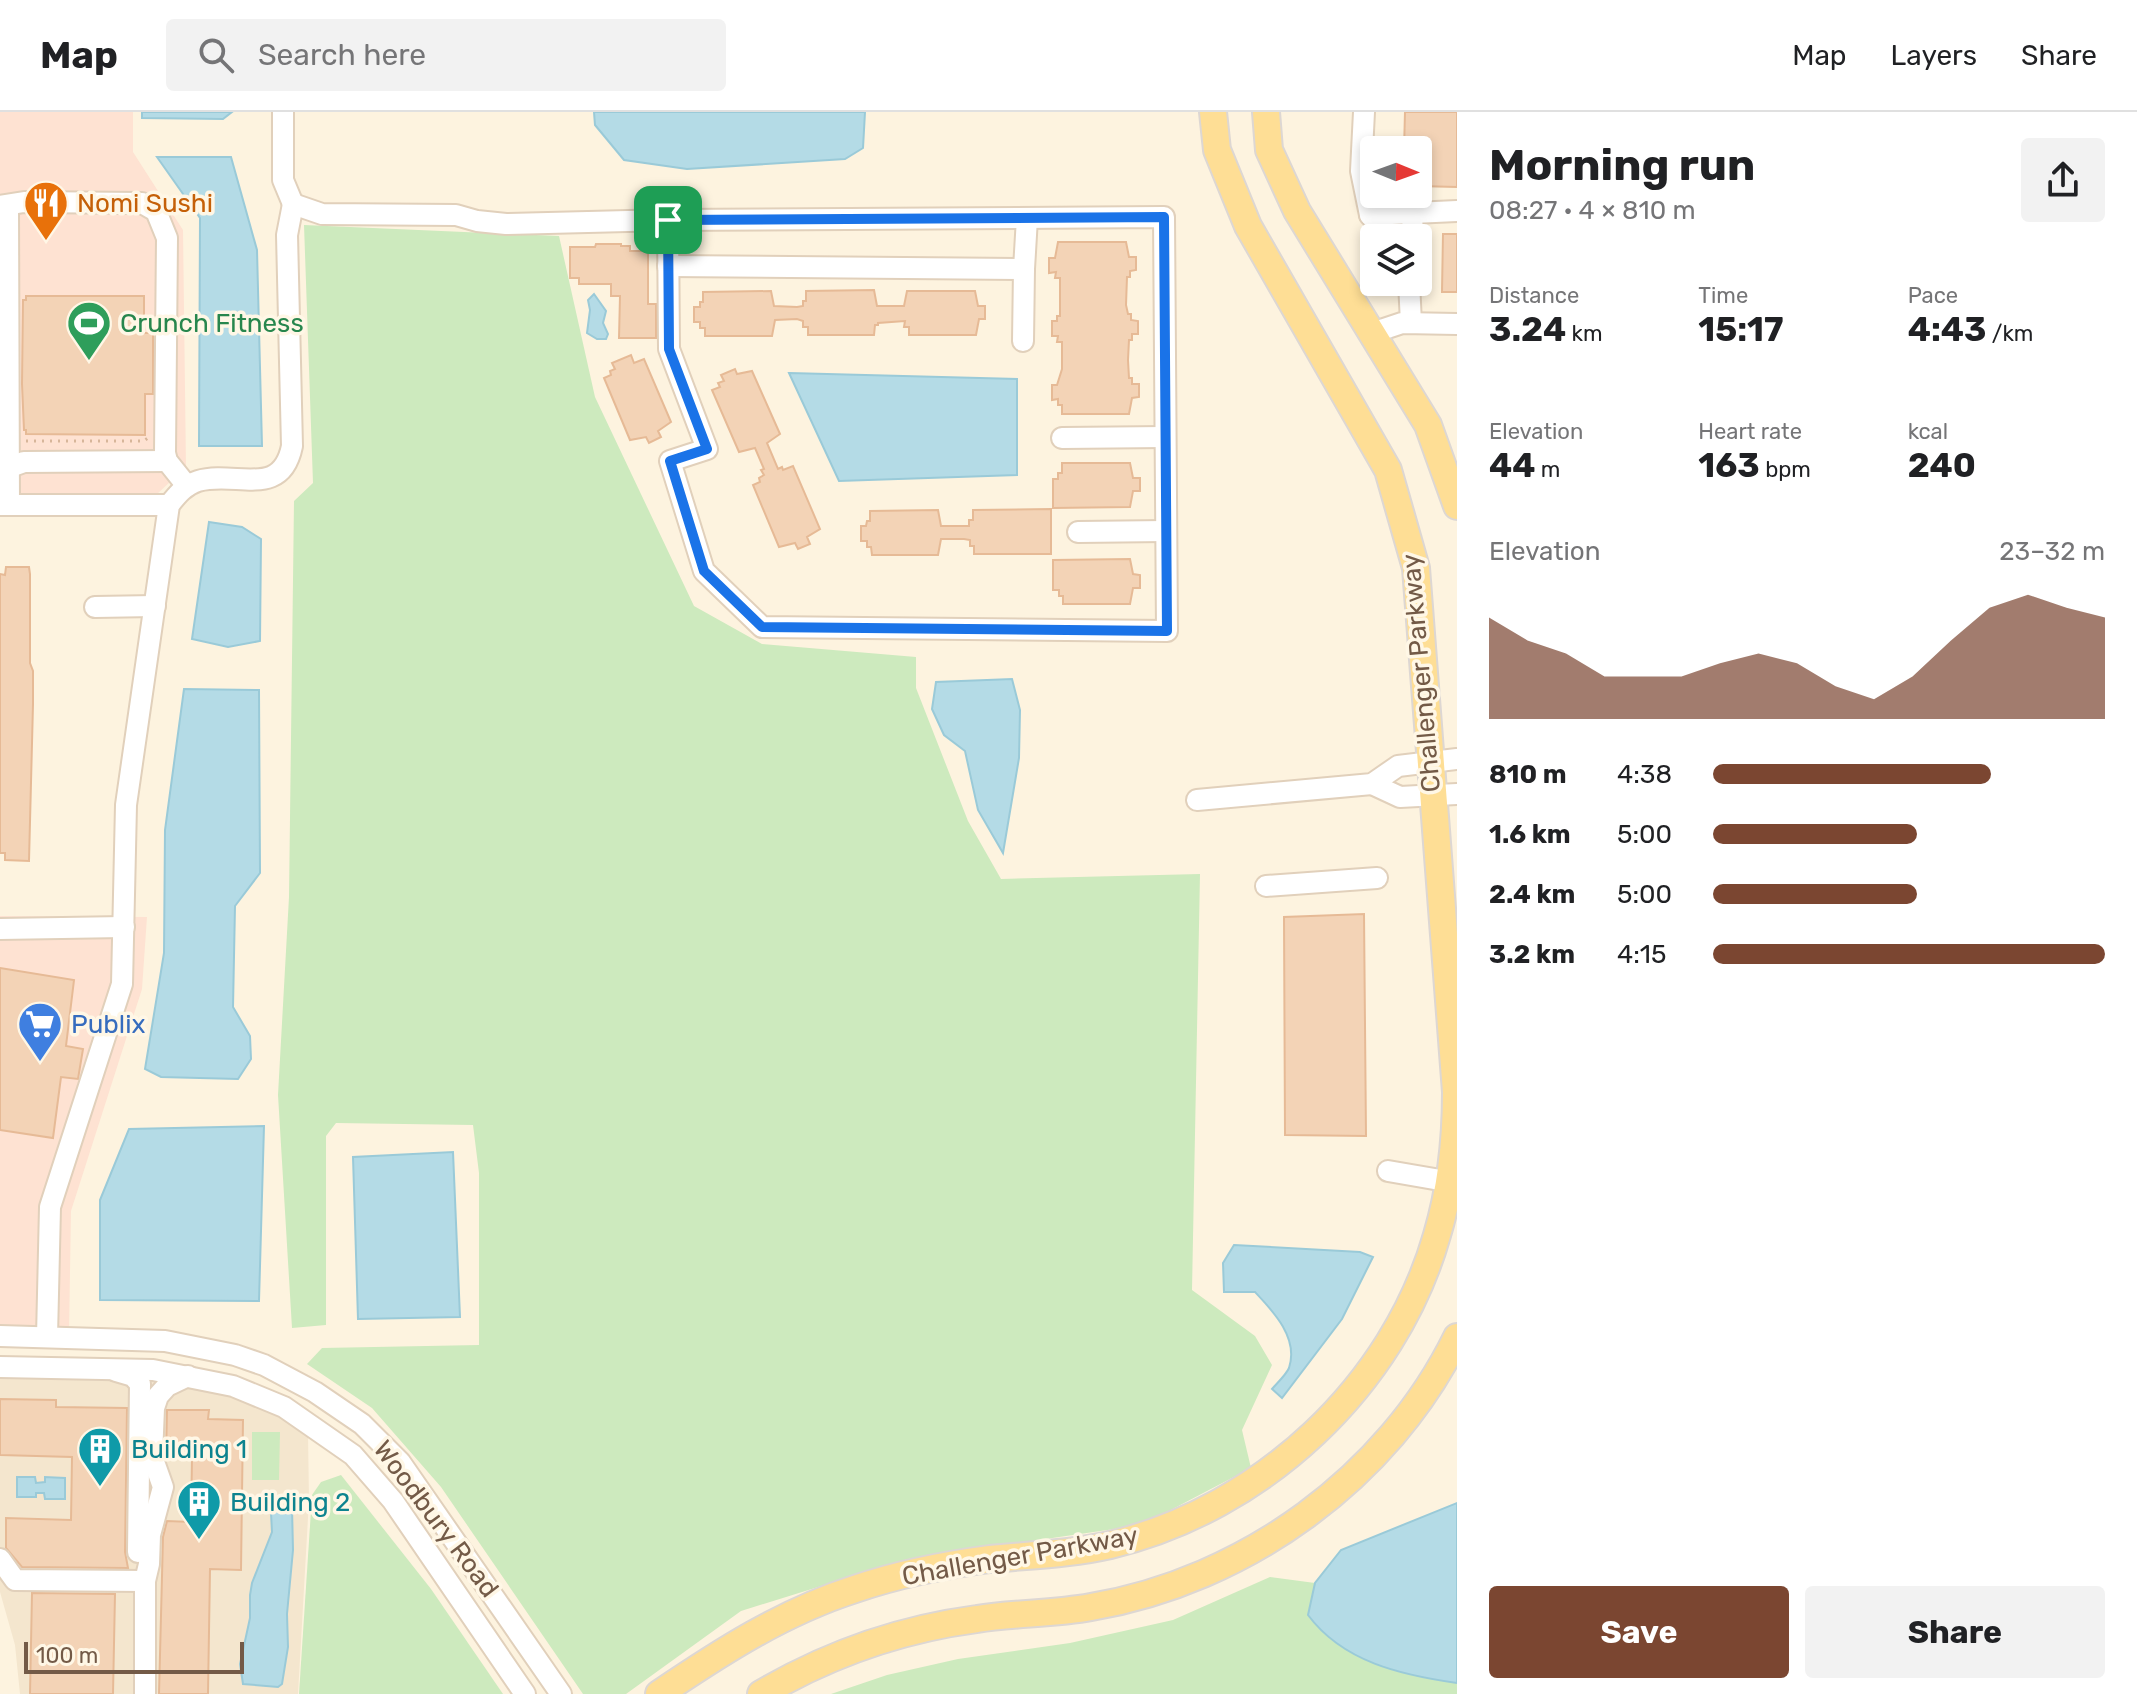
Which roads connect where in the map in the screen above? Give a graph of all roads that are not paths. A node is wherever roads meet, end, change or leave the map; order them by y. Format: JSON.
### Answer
{"nodes":[{"id":1,"x":283,"y":112,"type":"edge"},
{"id":2,"x":1213,"y":112,"type":"edge"},
{"id":3,"x":1266,"y":112,"type":"edge"},
{"id":4,"x":1364,"y":112,"type":"edge"},
{"id":5,"x":293,"y":204,"type":"junction"},
{"id":6,"x":4,"y":206,"type":"edge"},
{"id":7,"x":1457,"y":211,"type":"edge"},
{"id":8,"x":1412,"y":213,"type":"junction"},
{"id":9,"x":1370,"y":215,"type":"junction"},
{"id":10,"x":1027,"y":218,"type":"junction"},
{"id":11,"x":668,"y":220,"type":"junction"},
{"id":12,"x":1378,"y":224,"type":"edge"},
{"id":13,"x":1412,"y":224,"type":"edge"},
{"id":14,"x":668,"y":266,"type":"junction"},
{"id":15,"x":1024,"y":269,"type":"junction"},
{"id":16,"x":1410,"y":296,"type":"edge"},
{"id":17,"x":1411,"y":323,"type":"junction"},
{"id":18,"x":1457,"y":324,"type":"edge"},
{"id":19,"x":1372,"y":333,"type":"junction"},
{"id":20,"x":1023,"y":341,"type":"dead end"},
{"id":21,"x":1165,"y":437,"type":"junction"},
{"id":22,"x":1062,"y":438,"type":"dead end"},
{"id":23,"x":167,"y":461,"type":"junction"},
{"id":24,"x":5,"y":467,"type":"edge"},
{"id":25,"x":1452,"y":473,"type":"edge"},
{"id":26,"x":187,"y":486,"type":"junction"},
{"id":27,"x":4,"y":505,"type":"edge"},
{"id":28,"x":169,"y":505,"type":"junction"},
{"id":29,"x":1457,"y":506,"type":"edge"},
{"id":30,"x":1166,"y":531,"type":"junction"},
{"id":31,"x":1078,"y":532,"type":"dead end"},
{"id":32,"x":155,"y":606,"type":"junction"},
{"id":33,"x":95,"y":607,"type":"dead end"},
{"id":34,"x":1457,"y":759,"type":"edge"},
{"id":35,"x":1430,"y":762,"type":"junction"},
{"id":36,"x":1372,"y":784,"type":"junction"},
{"id":37,"x":1445,"y":795,"type":"edge"},
{"id":38,"x":1197,"y":800,"type":"dead end"},
{"id":39,"x":1377,"y":878,"type":"dead end"},
{"id":40,"x":1266,"y":886,"type":"dead end"},
{"id":41,"x":124,"y":927,"type":"junction"},
{"id":42,"x":0,"y":929,"type":"edge"},
{"id":43,"x":1388,"y":1171,"type":"dead end"},
{"id":44,"x":1453,"y":1182,"type":"edge"},
{"id":45,"x":0,"y":1336,"type":"edge"},
{"id":46,"x":47,"y":1337,"type":"junction"},
{"id":47,"x":1457,"y":1337,"type":"edge"},
{"id":48,"x":235,"y":1355,"type":"junction"},
{"id":49,"x":0,"y":1367,"type":"edge"},
{"id":50,"x":188,"y":1376,"type":"junction"},
{"id":51,"x":147,"y":1377,"type":"junction"},
{"id":52,"x":148,"y":1467,"type":"junction"},
{"id":53,"x":0,"y":1559,"type":"edge"},
{"id":54,"x":145,"y":1581,"type":"junction"},
{"id":55,"x":145,"y":1694,"type":"edge"},
{"id":56,"x":525,"y":1694,"type":"edge"},
{"id":57,"x":561,"y":1694,"type":"edge"},
{"id":58,"x":659,"y":1694,"type":"edge"},
{"id":59,"x":761,"y":1694,"type":"edge"}],
"edges":[{"from":1,"to":5,"type":"street"},
{"from":2,"to":35,"type":"main road","name":"Challenger Parkway"},
{"from":3,"to":19,"type":"main road"},
{"from":4,"to":9,"type":"street"},
{"from":5,"to":11,"type":"street"},
{"from":5,"to":26,"type":"street"},
{"from":6,"to":23,"type":"street"},
{"from":6,"to":24,"type":"street"},
{"from":7,"to":8,"type":"street"},
{"from":8,"to":9,"type":"street"},
{"from":8,"to":13,"type":"street"},
{"from":9,"to":12,"type":"street"},
{"from":10,"to":11,"type":"street"},
{"from":10,"to":15,"type":"street"},
{"from":10,"to":21,"type":"street"},
{"from":11,"to":14,"type":"street"},
{"from":14,"to":15,"type":"street"},
{"from":14,"to":30,"type":"street"},
{"from":15,"to":20,"type":"street"},
{"from":16,"to":17,"type":"street"},
{"from":17,"to":18,"type":"street"},
{"from":17,"to":19,"type":"street"},
{"from":19,"to":25,"type":"main road"},
{"from":21,"to":22,"type":"street"},
{"from":21,"to":30,"type":"street"},
{"from":23,"to":24,"type":"street"},
{"from":23,"to":26,"type":"street"},
{"from":24,"to":27,"type":"street"},
{"from":25,"to":29,"type":"main road"},
{"from":26,"to":28,"type":"street"},
{"from":27,"to":28,"type":"street"},
{"from":28,"to":32,"type":"street"},
{"from":30,"to":31,"type":"street"},
{"from":32,"to":33,"type":"street"},
{"from":32,"to":41,"type":"street"},
{"from":34,"to":35,"type":"street"},
{"from":35,"to":36,"type":"street"},
{"from":35,"to":37,"type":"main road","name":"Challenger Parkway"},
{"from":36,"to":37,"type":"street"},
{"from":36,"to":38,"type":"street"},
{"from":37,"to":44,"type":"main road","name":"Challenger Parkway"},
{"from":39,"to":40,"type":"street"},
{"from":41,"to":42,"type":"street"},
{"from":41,"to":46,"type":"street"},
{"from":43,"to":44,"type":"street"},
{"from":44,"to":58,"type":"main road","name":"Challenger Parkway"},
{"from":45,"to":46,"type":"street","name":"Woodbury Road"},
{"from":46,"to":48,"type":"street","name":"Woodbury Road"},
{"from":47,"to":59,"type":"main road","name":"Challenger Parkway"},
{"from":48,"to":51,"type":"street"},
{"from":48,"to":57,"type":"street","name":"Woodbury Road"},
{"from":49,"to":51,"type":"street","name":"Woodbury Road"},
{"from":50,"to":51,"type":"street","name":"Woodbury Road"},
{"from":50,"to":52,"type":"street"},
{"from":50,"to":56,"type":"street","name":"Woodbury Road"},
{"from":51,"to":52,"type":"street"},
{"from":52,"to":54,"type":"street"},
{"from":53,"to":54,"type":"street"},
{"from":54,"to":55,"type":"street"}]}
